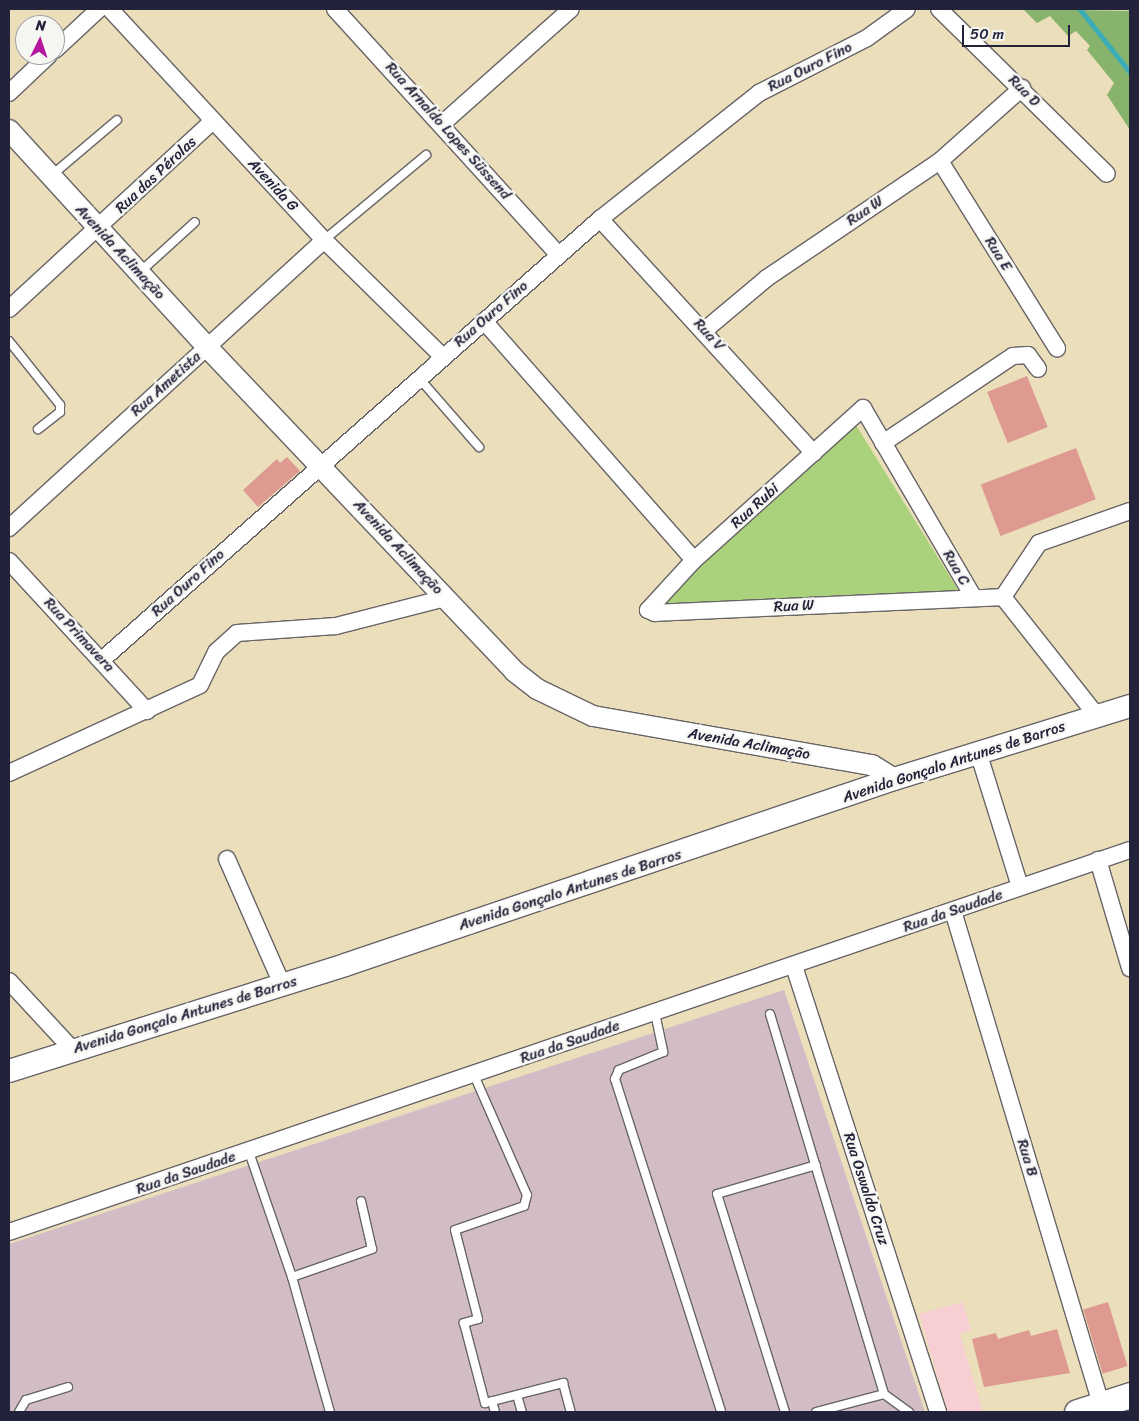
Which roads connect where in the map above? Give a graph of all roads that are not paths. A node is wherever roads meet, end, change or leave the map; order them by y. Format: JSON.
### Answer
{"nodes":[{"id":1,"x":98,"y":9,"type":"edge"},
{"id":2,"x":110,"y":9,"type":"edge"},
{"id":3,"x":336,"y":9,"type":"edge"},
{"id":4,"x":572,"y":9,"type":"edge"},
{"id":5,"x":907,"y":9,"type":"edge"},
{"id":6,"x":939,"y":9,"type":"edge"},
{"id":7,"x":65,"y":40,"type":"edge"},
{"id":8,"x":38,"y":65,"type":"edge"},
{"id":9,"x":1022,"y":88,"type":"junction"},
{"id":10,"x":9,"y":93,"type":"edge"},
{"id":11,"x":117,"y":120,"type":"dead end"},
{"id":12,"x":213,"y":121,"type":"junction"},
{"id":13,"x":443,"y":123,"type":"junction"},
{"id":14,"x":9,"y":130,"type":"edge"},
{"id":15,"x":426,"y":155,"type":"dead end"},
{"id":16,"x":940,"y":161,"type":"junction"},
{"id":17,"x":1107,"y":174,"type":"dead end"},
{"id":18,"x":50,"y":176,"type":"junction"},
{"id":19,"x":600,"y":219,"type":"junction"},
{"id":20,"x":195,"y":222,"type":"dead end"},
{"id":21,"x":98,"y":229,"type":"junction"},
{"id":22,"x":324,"y":240,"type":"junction"},
{"id":23,"x":559,"y":255,"type":"junction"},
{"id":24,"x":139,"y":273,"type":"junction"},
{"id":25,"x":9,"y":309,"type":"edge"},
{"id":26,"x":484,"y":322,"type":"junction"},
{"id":27,"x":705,"y":330,"type":"junction"},
{"id":28,"x":9,"y":341,"type":"edge"},
{"id":29,"x":207,"y":347,"type":"junction"},
{"id":30,"x":1057,"y":348,"type":"dead end"},
{"id":31,"x":442,"y":356,"type":"junction"},
{"id":32,"x":1038,"y":369,"type":"dead end"},
{"id":33,"x":418,"y":377,"type":"junction"},
{"id":34,"x":863,"y":408,"type":"joint"},
{"id":35,"x":38,"y":429,"type":"dead end"},
{"id":36,"x":882,"y":443,"type":"junction"},
{"id":37,"x":479,"y":447,"type":"dead end"},
{"id":38,"x":814,"y":454,"type":"junction"},
{"id":39,"x":321,"y":464,"type":"junction"},
{"id":40,"x":1130,"y":511,"type":"edge"},
{"id":41,"x":9,"y":528,"type":"edge"},
{"id":42,"x":694,"y":560,"type":"junction"},
{"id":43,"x":9,"y":562,"type":"edge"},
{"id":44,"x":1003,"y":597,"type":"junction"},
{"id":45,"x":445,"y":598,"type":"junction"},
{"id":46,"x":974,"y":598,"type":"junction"},
{"id":47,"x":649,"y":606,"type":"joint"},
{"id":48,"x":103,"y":660,"type":"junction"},
{"id":49,"x":1130,"y":706,"type":"edge"},
{"id":50,"x":147,"y":712,"type":"junction"},
{"id":51,"x":1097,"y":716,"type":"junction"},
{"id":52,"x":979,"y":755,"type":"junction"},
{"id":53,"x":9,"y":773,"type":"edge"},
{"id":54,"x":894,"y":779,"type":"junction"},
{"id":55,"x":1130,"y":850,"type":"edge"},
{"id":56,"x":227,"y":859,"type":"dead end"},
{"id":57,"x":1098,"y":860,"type":"junction"},
{"id":58,"x":1020,"y":888,"type":"junction"},
{"id":59,"x":953,"y":911,"type":"junction"},
{"id":60,"x":794,"y":966,"type":"junction"},
{"id":61,"x":1130,"y":968,"type":"edge"},
{"id":62,"x":9,"y":981,"type":"edge"},
{"id":63,"x":282,"y":984,"type":"junction"},
{"id":64,"x":655,"y":1013,"type":"junction"},
{"id":65,"x":770,"y":1014,"type":"dead end"},
{"id":66,"x":73,"y":1050,"type":"junction"},
{"id":67,"x":9,"y":1071,"type":"edge"},
{"id":68,"x":474,"y":1075,"type":"junction"},
{"id":69,"x":249,"y":1152,"type":"junction"},
{"id":70,"x":816,"y":1165,"type":"junction"},
{"id":71,"x":361,"y":1202,"type":"dead end"},
{"id":72,"x":9,"y":1232,"type":"edge"},
{"id":73,"x":292,"y":1276,"type":"junction"},
{"id":74,"x":68,"y":1387,"type":"dead end"},
{"id":75,"x":884,"y":1394,"type":"junction"},
{"id":76,"x":517,"y":1395,"type":"junction"},
{"id":77,"x":1130,"y":1395,"type":"edge"},
{"id":78,"x":492,"y":1401,"type":"junction"},
{"id":79,"x":1101,"y":1404,"type":"junction"},
{"id":80,"x":19,"y":1412,"type":"edge"},
{"id":81,"x":330,"y":1412,"type":"edge"},
{"id":82,"x":495,"y":1412,"type":"edge"},
{"id":83,"x":522,"y":1412,"type":"edge"},
{"id":84,"x":570,"y":1412,"type":"edge"},
{"id":85,"x":721,"y":1412,"type":"edge"},
{"id":86,"x":785,"y":1412,"type":"edge"},
{"id":87,"x":816,"y":1412,"type":"edge"},
{"id":88,"x":910,"y":1412,"type":"edge"},
{"id":89,"x":938,"y":1412,"type":"edge"},
{"id":90,"x":1077,"y":1412,"type":"edge"}],
"edges":[{"from":1,"to":7,"type":"street"},
{"from":2,"to":12,"type":"street","name":"Avenida G"},
{"from":3,"to":13,"type":"street","name":"Rua Arnaldo Lopes Süssend"},
{"from":4,"to":13,"type":"street"},
{"from":5,"to":19,"type":"street","name":"Rua Ouro Fino"},
{"from":6,"to":9,"type":"street","name":"Rua D"},
{"from":8,"to":10,"type":"street"},
{"from":9,"to":16,"type":"street","name":"Rua W"},
{"from":9,"to":17,"type":"street","name":"Rua D"},
{"from":11,"to":18,"type":"lane"},
{"from":12,"to":21,"type":"street","name":"Rua das Pérolas"},
{"from":12,"to":22,"type":"street","name":"Avenida G"},
{"from":13,"to":23,"type":"street","name":"Rua Arnaldo Lopes Süssend"},
{"from":14,"to":18,"type":"street","name":"Avenida Aclimação"},
{"from":15,"to":22,"type":"lane"},
{"from":16,"to":27,"type":"street","name":"Rua W"},
{"from":16,"to":30,"type":"street","name":"Rua E"},
{"from":18,"to":21,"type":"street","name":"Avenida Aclimação"},
{"from":19,"to":23,"type":"street","name":"Rua Ouro Fino"},
{"from":19,"to":27,"type":"street","name":"Rua V"},
{"from":20,"to":24,"type":"lane"},
{"from":21,"to":24,"type":"street","name":"Avenida Aclimação"},
{"from":21,"to":25,"type":"street","name":"Rua das Pérolas"},
{"from":22,"to":29,"type":"street","name":"Rua Ametista"},
{"from":22,"to":31,"type":"street","name":"Avenida G"},
{"from":23,"to":26,"type":"street","name":"Rua Ouro Fino"},
{"from":24,"to":29,"type":"street","name":"Avenida Aclimação"},
{"from":26,"to":31,"type":"street","name":"Rua Ouro Fino"},
{"from":26,"to":42,"type":"street"},
{"from":27,"to":38,"type":"street","name":"Rua V"},
{"from":28,"to":35,"type":"lane"},
{"from":29,"to":39,"type":"street","name":"Avenida Aclimação"},
{"from":29,"to":41,"type":"street","name":"Rua Ametista"},
{"from":31,"to":33,"type":"street","name":"Rua Ouro Fino"},
{"from":32,"to":36,"type":"street"},
{"from":33,"to":37,"type":"lane"},
{"from":33,"to":39,"type":"street","name":"Rua Ouro Fino"},
{"from":34,"to":36,"type":"street","name":"Rua C"},
{"from":34,"to":38,"type":"street","name":"Rua Rubi"},
{"from":36,"to":46,"type":"street","name":"Rua C"},
{"from":38,"to":42,"type":"street","name":"Rua Rubi"},
{"from":39,"to":45,"type":"street","name":"Avenida Aclimação"},
{"from":39,"to":48,"type":"street","name":"Rua Ouro Fino"},
{"from":40,"to":44,"type":"street"},
{"from":42,"to":47,"type":"street","name":"Rua Rubi"},
{"from":43,"to":48,"type":"street","name":"Rua Primavera"},
{"from":44,"to":46,"type":"street","name":"Rua C"},
{"from":44,"to":51,"type":"street"},
{"from":45,"to":50,"type":"street"},
{"from":45,"to":54,"type":"street","name":"Avenida Aclimação"},
{"from":46,"to":47,"type":"street","name":"Rua W"},
{"from":48,"to":50,"type":"street","name":"Rua Primavera"},
{"from":49,"to":51,"type":"main road","name":"Avenida Gonçalo Antunes de Barros"},
{"from":50,"to":53,"type":"street"},
{"from":51,"to":52,"type":"main road","name":"Avenida Gonçalo Antunes de Barros"},
{"from":52,"to":54,"type":"main road","name":"Avenida Gonçalo Antunes de Barros"},
{"from":52,"to":58,"type":"street"},
{"from":54,"to":63,"type":"main road","name":"Avenida Gonçalo Antunes de Barros"},
{"from":55,"to":57,"type":"street","name":"Rua da Saudade"},
{"from":56,"to":63,"type":"street"},
{"from":57,"to":58,"type":"street","name":"Rua da Saudade"},
{"from":57,"to":61,"type":"street"},
{"from":58,"to":59,"type":"street","name":"Rua da Saudade"},
{"from":59,"to":60,"type":"street","name":"Rua da Saudade"},
{"from":59,"to":79,"type":"street","name":"Rua B"},
{"from":60,"to":64,"type":"street","name":"Rua da Saudade"},
{"from":60,"to":89,"type":"street","name":"Rua Oswaldo Cruz"},
{"from":62,"to":66,"type":"street"},
{"from":63,"to":66,"type":"main road","name":"Avenida Gonçalo Antunes de Barros"},
{"from":64,"to":68,"type":"street","name":"Rua da Saudade"},
{"from":64,"to":85,"type":"lane"},
{"from":65,"to":70,"type":"lane"},
{"from":66,"to":67,"type":"main road","name":"Avenida Gonçalo Antunes de Barros"},
{"from":68,"to":69,"type":"street","name":"Rua da Saudade"},
{"from":68,"to":78,"type":"lane"},
{"from":69,"to":72,"type":"street","name":"Rua da Saudade"},
{"from":69,"to":73,"type":"lane"},
{"from":70,"to":75,"type":"lane"},
{"from":70,"to":86,"type":"lane"},
{"from":71,"to":73,"type":"lane"},
{"from":73,"to":81,"type":"lane"},
{"from":74,"to":80,"type":"lane"},
{"from":75,"to":87,"type":"lane"},
{"from":75,"to":88,"type":"lane"},
{"from":76,"to":78,"type":"lane"},
{"from":76,"to":83,"type":"lane"},
{"from":76,"to":84,"type":"lane"},
{"from":77,"to":79,"type":"main road"},
{"from":78,"to":82,"type":"lane"},
{"from":79,"to":90,"type":"main road"}]}
